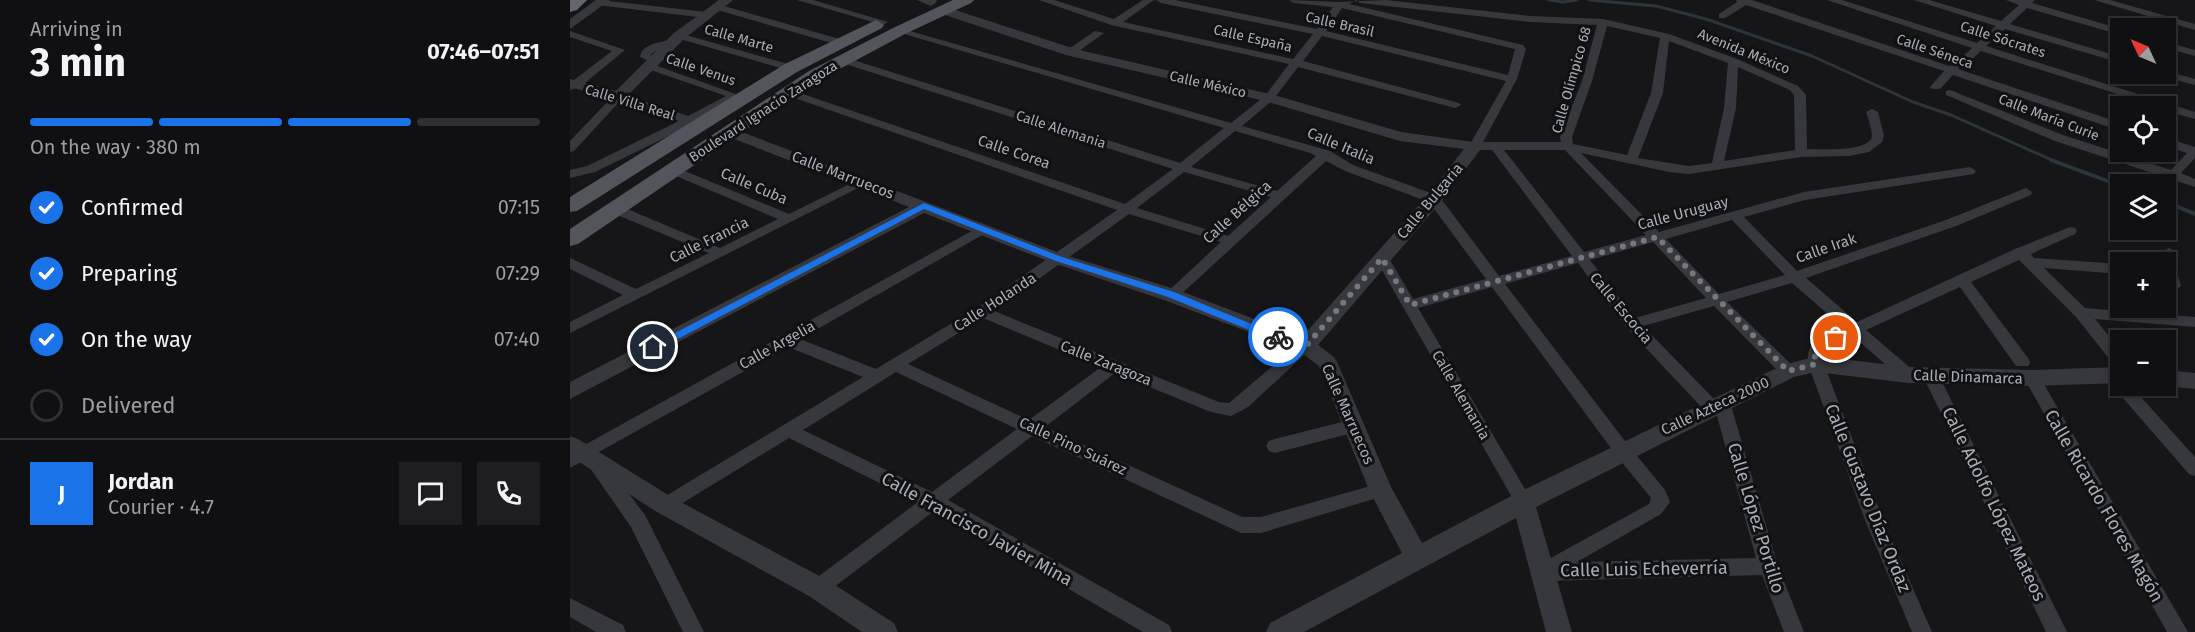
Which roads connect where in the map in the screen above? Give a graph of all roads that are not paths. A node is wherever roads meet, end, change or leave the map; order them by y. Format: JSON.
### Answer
{"nodes":[{"id":1,"x":578,"y":0,"type":"edge"},
{"id":2,"x":802,"y":0,"type":"edge"},
{"id":3,"x":966,"y":0,"type":"edge"},
{"id":4,"x":1044,"y":0,"type":"edge"},
{"id":5,"x":1149,"y":0,"type":"edge"},
{"id":6,"x":1161,"y":0,"type":"edge"},
{"id":7,"x":1294,"y":0,"type":"edge"},
{"id":8,"x":1360,"y":0,"type":"edge"},
{"id":9,"x":1744,"y":0,"type":"edge"},
{"id":10,"x":1832,"y":0,"type":"edge"},
{"id":11,"x":1919,"y":0,"type":"edge"},
{"id":12,"x":2011,"y":0,"type":"edge"},
{"id":13,"x":2099,"y":0,"type":"edge"},
{"id":14,"x":602,"y":2,"type":"edge"},
{"id":15,"x":2028,"y":2,"type":"edge"},
{"id":16,"x":933,"y":3,"type":"edge"},
{"id":17,"x":1345,"y":3,"type":"edge"},
{"id":18,"x":570,"y":6,"type":"edge"},
{"id":19,"x":716,"y":7,"type":"edge"},
{"id":20,"x":1722,"y":16,"type":"dead end"},
{"id":21,"x":1115,"y":22,"type":"junction"},
{"id":22,"x":1603,"y":22,"type":"junction"},
{"id":23,"x":570,"y":25,"type":"edge"},
{"id":24,"x":2002,"y":25,"type":"junction"},
{"id":25,"x":891,"y":27,"type":"junction"},
{"id":26,"x":2195,"y":27,"type":"edge"},
{"id":27,"x":2110,"y":28,"type":"edge"},
{"id":28,"x":1319,"y":32,"type":"junction"},
{"id":29,"x":1099,"y":33,"type":"dead end"},
{"id":30,"x":570,"y":34,"type":"edge"},
{"id":31,"x":1665,"y":36,"type":"junction"},
{"id":32,"x":677,"y":38,"type":"junction"},
{"id":33,"x":1979,"y":48,"type":"junction"},
{"id":34,"x":2176,"y":48,"type":"edge"},
{"id":35,"x":841,"y":51,"type":"junction"},
{"id":36,"x":1071,"y":52,"type":"junction"},
{"id":37,"x":2195,"y":53,"type":"edge"},
{"id":38,"x":2110,"y":57,"type":"edge"},
{"id":39,"x":1733,"y":61,"type":"junction"},
{"id":40,"x":652,"y":63,"type":"junction"},
{"id":41,"x":1297,"y":63,"type":"junction"},
{"id":42,"x":1957,"y":65,"type":"junction"},
{"id":43,"x":790,"y":68,"type":"junction"},
{"id":44,"x":2176,"y":77,"type":"edge"},
{"id":45,"x":1512,"y":79,"type":"junction"},
{"id":46,"x":2195,"y":82,"type":"edge"},
{"id":47,"x":1936,"y":87,"type":"dead end"},
{"id":48,"x":572,"y":88,"type":"edge"},
{"id":49,"x":788,"y":92,"type":"junction"},
{"id":50,"x":1950,"y":93,"type":"dead end"},
{"id":51,"x":619,"y":96,"type":"junction"},
{"id":52,"x":2131,"y":96,"type":"edge"},
{"id":53,"x":739,"y":97,"type":"junction"},
{"id":54,"x":1269,"y":98,"type":"junction"},
{"id":55,"x":1455,"y":105,"type":"dead end"},
{"id":56,"x":2176,"y":110,"type":"edge"},
{"id":57,"x":1872,"y":112,"type":"dead end"},
{"id":58,"x":2195,"y":116,"type":"edge"},
{"id":59,"x":691,"y":121,"type":"junction"},
{"id":60,"x":2110,"y":123,"type":"edge"},
{"id":61,"x":1236,"y":127,"type":"junction"},
{"id":62,"x":729,"y":132,"type":"junction"},
{"id":63,"x":2176,"y":145,"type":"edge"},
{"id":64,"x":1475,"y":146,"type":"junction"},
{"id":65,"x":1495,"y":146,"type":"junction"},
{"id":66,"x":1568,"y":146,"type":"junction"},
{"id":67,"x":570,"y":148,"type":"edge"},
{"id":68,"x":2195,"y":151,"type":"edge"},
{"id":69,"x":1802,"y":153,"type":"junction"},
{"id":70,"x":1326,"y":154,"type":"junction"},
{"id":71,"x":1631,"y":160,"type":"junction"},
{"id":72,"x":1717,"y":166,"type":"junction"},
{"id":73,"x":1182,"y":168,"type":"junction"},
{"id":74,"x":673,"y":170,"type":"junction"},
{"id":75,"x":1970,"y":171,"type":"dead end"},
{"id":76,"x":570,"y":174,"type":"edge"},
{"id":77,"x":2174,"y":174,"type":"joint"},
{"id":78,"x":2176,"y":175,"type":"edge"},
{"id":79,"x":862,"y":183,"type":"junction"},
{"id":80,"x":2195,"y":183,"type":"edge"},
{"id":81,"x":2026,"y":192,"type":"dead end"},
{"id":82,"x":1280,"y":196,"type":"junction"},
{"id":83,"x":1434,"y":199,"type":"junction"},
{"id":84,"x":570,"y":206,"type":"edge"},
{"id":85,"x":924,"y":206,"type":"junction"},
{"id":86,"x":615,"y":209,"type":"junction"},
{"id":87,"x":1127,"y":209,"type":"junction"},
{"id":88,"x":1735,"y":216,"type":"junction"},
{"id":89,"x":789,"y":219,"type":"junction"},
{"id":90,"x":984,"y":230,"type":"junction"},
{"id":91,"x":2070,"y":231,"type":"dead end"},
{"id":92,"x":1657,"y":237,"type":"junction"},
{"id":93,"x":570,"y":239,"type":"edge"},
{"id":94,"x":1231,"y":241,"type":"junction"},
{"id":95,"x":720,"y":253,"type":"junction"},
{"id":96,"x":2026,"y":257,"type":"junction"},
{"id":97,"x":1382,"y":258,"type":"junction"},
{"id":98,"x":1059,"y":259,"type":"junction"},
{"id":99,"x":1581,"y":260,"type":"junction"},
{"id":100,"x":570,"y":263,"type":"edge"},
{"id":101,"x":2110,"y":268,"type":"edge"},
{"id":102,"x":1795,"y":277,"type":"junction"},
{"id":103,"x":1963,"y":281,"type":"junction"},
{"id":104,"x":1496,"y":282,"type":"junction"},
{"id":105,"x":1171,"y":294,"type":"junction"},
{"id":106,"x":635,"y":295,"type":"junction"},
{"id":107,"x":1715,"y":298,"type":"junction"},
{"id":108,"x":1410,"y":305,"type":"junction"},
{"id":109,"x":982,"y":312,"type":"junction"},
{"id":110,"x":2081,"y":313,"type":"junction"},
{"id":111,"x":2195,"y":322,"type":"edge"},
{"id":112,"x":1632,"y":324,"type":"junction"},
{"id":113,"x":570,"y":328,"type":"edge"},
{"id":114,"x":1854,"y":330,"type":"junction"},
{"id":115,"x":786,"y":340,"type":"junction"},
{"id":116,"x":1306,"y":346,"type":"junction"},
{"id":117,"x":2110,"y":360,"type":"edge"},
{"id":118,"x":1816,"y":364,"type":"junction"},
{"id":119,"x":895,"y":365,"type":"junction"},
{"id":120,"x":1113,"y":366,"type":"junction"},
{"id":121,"x":2027,"y":370,"type":"junction"},
{"id":122,"x":1788,"y":371,"type":"junction"},
{"id":123,"x":1908,"y":375,"type":"junction"},
{"id":124,"x":2110,"y":375,"type":"edge"},
{"id":125,"x":878,"y":376,"type":"junction"},
{"id":126,"x":1931,"y":376,"type":"junction"},
{"id":127,"x":2176,"y":379,"type":"edge"},
{"id":128,"x":2195,"y":381,"type":"edge"},
{"id":129,"x":570,"y":391,"type":"edge"},
{"id":130,"x":2136,"y":396,"type":"edge"},
{"id":131,"x":1716,"y":405,"type":"junction"},
{"id":132,"x":1231,"y":410,"type":"joint"},
{"id":133,"x":1354,"y":426,"type":"junction"},
{"id":134,"x":1033,"y":428,"type":"junction"},
{"id":135,"x":790,"y":430,"type":"junction"},
{"id":136,"x":1275,"y":446,"type":"dead end"},
{"id":137,"x":1622,"y":450,"type":"junction"},
{"id":138,"x":579,"y":454,"type":"edge"},
{"id":139,"x":2195,"y":469,"type":"edge"},
{"id":140,"x":1382,"y":490,"type":"junction"},
{"id":141,"x":1523,"y":501,"type":"junction"},
{"id":142,"x":935,"y":502,"type":"junction"},
{"id":143,"x":666,"y":505,"type":"junction"},
{"id":144,"x":1416,"y":556,"type":"junction"},
{"id":145,"x":1768,"y":566,"type":"junction"},
{"id":146,"x":1543,"y":572,"type":"junction"},
{"id":147,"x":818,"y":588,"type":"junction"},
{"id":148,"x":570,"y":607,"type":"edge"},
{"id":149,"x":616,"y":632,"type":"edge"},
{"id":150,"x":694,"y":632,"type":"edge"},
{"id":151,"x":885,"y":632,"type":"edge"},
{"id":152,"x":1162,"y":632,"type":"edge"},
{"id":153,"x":1279,"y":632,"type":"edge"},
{"id":154,"x":1559,"y":632,"type":"edge"},
{"id":155,"x":1794,"y":632,"type":"edge"},
{"id":156,"x":1922,"y":632,"type":"edge"},
{"id":157,"x":2057,"y":632,"type":"edge"},
{"id":158,"x":2178,"y":632,"type":"edge"}],
"edges":[{"from":1,"to":18,"type":"highway"},
{"from":2,"to":25,"type":"street","name":"Calle Italia"},
{"from":3,"to":16,"type":"main road","name":"Boulevard Ignacio Zaragoza"},
{"from":4,"to":21,"type":"street","name":"Calle España"},
{"from":5,"to":21,"type":"street"},
{"from":6,"to":28,"type":"street","name":"Calle Brasil"},
{"from":7,"to":17,"type":"street"},
{"from":8,"to":22,"type":"street","name":"Avenida México"},
{"from":9,"to":20,"type":"street"},
{"from":9,"to":42,"type":"street","name":"Calle Séneca"},
{"from":10,"to":33,"type":"street","name":"Calle Sócrates"},
{"from":11,"to":24,"type":"street"},
{"from":12,"to":15,"type":"street"},
{"from":13,"to":26,"type":"street"},
{"from":14,"to":19,"type":"street","name":"Calle Alemania"},
{"from":14,"to":23,"type":"street"},
{"from":15,"to":24,"type":"street"},
{"from":15,"to":27,"type":"street"},
{"from":16,"to":25,"type":"main road","name":"Boulevard Ignacio Zaragoza"},
{"from":16,"to":36,"type":"street","name":"Calle México"},
{"from":17,"to":28,"type":"street","name":"Calle Holanda"},
{"from":17,"to":45,"type":"street","name":"Calle Bulgaria"},
{"from":19,"to":32,"type":"street"},
{"from":19,"to":35,"type":"street","name":"Calle Alemania"},
{"from":21,"to":41,"type":"street","name":"Calle España"},
{"from":22,"to":31,"type":"street","name":"Avenida México"},
{"from":22,"to":66,"type":"street","name":"Calle Olímpico 68"},
{"from":24,"to":33,"type":"street"},
{"from":24,"to":38,"type":"street"},
{"from":25,"to":35,"type":"main road","name":"Boulevard Ignacio Zaragoza"},
{"from":25,"to":61,"type":"street","name":"Calle Italia"},
{"from":28,"to":41,"type":"street","name":"Calle Holanda"},
{"from":28,"to":45,"type":"street","name":"Calle Brasil"},
{"from":29,"to":36,"type":"street"},
{"from":30,"to":48,"type":"street"},
{"from":31,"to":39,"type":"street","name":"Avenida México"},
{"from":31,"to":71,"type":"street"},
{"from":32,"to":40,"type":"street"},
{"from":32,"to":43,"type":"street","name":"Calle Marte"},
{"from":33,"to":42,"type":"street"},
{"from":33,"to":52,"type":"street","name":"Calle Sócrates"},
{"from":34,"to":37,"type":"street"},
{"from":35,"to":43,"type":"main road","name":"Boulevard Ignacio Zaragoza"},
{"from":35,"to":49,"type":"main road","name":"Boulevard Ignacio Zaragoza"},
{"from":35,"to":73,"type":"street","name":"Calle Alemania"},
{"from":36,"to":54,"type":"street","name":"Calle México"},
{"from":39,"to":69,"type":"street","name":"Avenida México"},
{"from":39,"to":72,"type":"street"},
{"from":40,"to":51,"type":"street"},
{"from":40,"to":53,"type":"street","name":"Calle Venus"},
{"from":41,"to":54,"type":"street","name":"Calle Holanda"},
{"from":41,"to":55,"type":"street","name":"Calle España"},
{"from":42,"to":47,"type":"street"},
{"from":42,"to":60,"type":"street","name":"Calle Séneca"},
{"from":43,"to":53,"type":"main road","name":"Boulevard Ignacio Zaragoza"},
{"from":44,"to":46,"type":"street"},
{"from":45,"to":64,"type":"street","name":"Calle Bulgaria"},
{"from":48,"to":51,"type":"street","name":"Calle Villa Real"},
{"from":49,"to":62,"type":"main road","name":"Boulevard Ignacio Zaragoza"},
{"from":49,"to":87,"type":"street","name":"Calle Corea"},
{"from":50,"to":77,"type":"street","name":"Calle María Curie"},
{"from":51,"to":59,"type":"street","name":"Calle Villa Real"},
{"from":51,"to":67,"type":"street"},
{"from":53,"to":59,"type":"street"},
{"from":53,"to":84,"type":"main road","name":"Boulevard Ignacio Zaragoza"},
{"from":54,"to":61,"type":"street","name":"Calle Holanda"},
{"from":54,"to":64,"type":"street","name":"Calle México"},
{"from":56,"to":58,"type":"street","name":"Calle Sócrates"},
{"from":57,"to":69,"type":"street"},
{"from":59,"to":76,"type":"street"},
{"from":61,"to":70,"type":"street","name":"Calle Italia"},
{"from":61,"to":73,"type":"street","name":"Calle Holanda"},
{"from":62,"to":74,"type":"main road","name":"Boulevard Ignacio Zaragoza"},
{"from":62,"to":79,"type":"street","name":"Calle Marruecos"},
{"from":63,"to":68,"type":"street"},
{"from":64,"to":65,"type":"street"},
{"from":64,"to":83,"type":"street","name":"Calle Bulgaria"},
{"from":65,"to":66,"type":"street"},
{"from":65,"to":99,"type":"street","name":"Calle Escocia"},
{"from":66,"to":71,"type":"street"},
{"from":66,"to":92,"type":"street"},
{"from":68,"to":77,"type":"street"},
{"from":69,"to":72,"type":"street"},
{"from":70,"to":82,"type":"street","name":"Calle Bélgica"},
{"from":70,"to":83,"type":"street","name":"Calle Italia"},
{"from":71,"to":72,"type":"street"},
{"from":73,"to":82,"type":"street","name":"Calle Alemania"},
{"from":73,"to":87,"type":"street","name":"Calle Holanda"},
{"from":74,"to":86,"type":"main road","name":"Boulevard Ignacio Zaragoza"},
{"from":74,"to":89,"type":"street","name":"Calle Cuba"},
{"from":75,"to":88,"type":"street","name":"Calle Uruguay"},
{"from":78,"to":80,"type":"street","name":"Calle María Curie"},
{"from":79,"to":85,"type":"street","name":"Calle Marruecos"},
{"from":79,"to":89,"type":"street","name":"Calle Francia"},
{"from":81,"to":102,"type":"street","name":"Calle Irak"},
{"from":82,"to":94,"type":"street","name":"Calle Bélgica"},
{"from":83,"to":97,"type":"street","name":"Calle Bulgaria"},
{"from":83,"to":104,"type":"street"},
{"from":85,"to":90,"type":"street","name":"Calle Marruecos"},
{"from":85,"to":129,"type":"street"},
{"from":86,"to":93,"type":"main road","name":"Boulevard Ignacio Zaragoza"},
{"from":86,"to":95,"type":"street"},
{"from":87,"to":94,"type":"street","name":"Calle Corea"},
{"from":87,"to":98,"type":"street","name":"Calle Holanda"},
{"from":88,"to":92,"type":"street","name":"Calle Uruguay"},
{"from":88,"to":102,"type":"street"},
{"from":89,"to":95,"type":"street","name":"Calle Francia"},
{"from":90,"to":98,"type":"street","name":"Calle Marruecos"},
{"from":90,"to":115,"type":"street","name":"Calle Argelia"},
{"from":91,"to":96,"type":"street"},
{"from":92,"to":99,"type":"street","name":"Calle Uruguay"},
{"from":92,"to":107,"type":"street"},
{"from":94,"to":105,"type":"street","name":"Calle Bélgica"},
{"from":95,"to":106,"type":"street","name":"Calle Francia"},
{"from":96,"to":101,"type":"street"},
{"from":96,"to":103,"type":"street"},
{"from":96,"to":110,"type":"street"},
{"from":97,"to":108,"type":"street","name":"Calle Alemania"},
{"from":97,"to":116,"type":"street","name":"Calle Bulgaria"},
{"from":98,"to":105,"type":"street","name":"Calle Marruecos"},
{"from":98,"to":109,"type":"street","name":"Calle Holanda"},
{"from":99,"to":104,"type":"street","name":"Calle Uruguay"},
{"from":99,"to":112,"type":"street","name":"Calle Escocia"},
{"from":100,"to":106,"type":"street"},
{"from":102,"to":107,"type":"street","name":"Calle Irak"},
{"from":102,"to":114,"type":"street"},
{"from":103,"to":114,"type":"street"},
{"from":103,"to":121,"type":"street","name":"Calle Ricardo Flores Magón"},
{"from":104,"to":108,"type":"street","name":"Calle Uruguay"},
{"from":104,"to":137,"type":"street"},
{"from":105,"to":116,"type":"street","name":"Calle Marruecos"},
{"from":106,"to":113,"type":"street","name":"Calle Francia"},
{"from":107,"to":112,"type":"street","name":"Calle Irak"},
{"from":107,"to":122,"type":"street"},
{"from":108,"to":141,"type":"street","name":"Calle Alemania"},
{"from":109,"to":119,"type":"street","name":"Calle Holanda"},
{"from":109,"to":120,"type":"street","name":"Calle Zaragoza"},
{"from":110,"to":111,"type":"street"},
{"from":110,"to":117,"type":"street"},
{"from":112,"to":131,"type":"street","name":"Calle Escocia"},
{"from":114,"to":118,"type":"street"},
{"from":114,"to":123,"type":"street"},
{"from":115,"to":125,"type":"street"},
{"from":115,"to":138,"type":"street","name":"Calle Argelia"},
{"from":116,"to":132,"type":"street","name":"Calle Bulgaria"},
{"from":116,"to":133,"type":"street","name":"Calle Marruecos"},
{"from":118,"to":122,"type":"street","name":"Calle Azteca 2000"},
{"from":118,"to":123,"type":"street","name":"Calle Dinamarca"},
{"from":118,"to":156,"type":"street","name":"Calle Gustavo Díaz Ordaz"},
{"from":119,"to":125,"type":"street","name":"Calle Holanda"},
{"from":119,"to":134,"type":"street","name":"Calle Pino Suárez"},
{"from":120,"to":132,"type":"street","name":"Calle Zaragoza"},
{"from":120,"to":134,"type":"street"},
{"from":121,"to":124,"type":"street","name":"Calle Dinamarca"},
{"from":121,"to":126,"type":"street","name":"Calle Dinamarca"},
{"from":121,"to":158,"type":"street","name":"Calle Ricardo Flores Magón"},
{"from":122,"to":131,"type":"street","name":"Calle Azteca 2000"},
{"from":123,"to":126,"type":"street","name":"Calle Dinamarca"},
{"from":125,"to":135,"type":"street","name":"Calle Holanda"},
{"from":126,"to":157,"type":"street","name":"Calle Adolfo López Mateos"},
{"from":127,"to":128,"type":"street"},
{"from":130,"to":139,"type":"street"},
{"from":131,"to":137,"type":"street","name":"Calle Azteca 2000"},
{"from":131,"to":145,"type":"street","name":"Calle López Portillo"},
{"from":133,"to":136,"type":"street"},
{"from":133,"to":140,"type":"street","name":"Calle Marruecos"},
{"from":134,"to":140,"type":"street","name":"Calle Pino Suárez"},
{"from":134,"to":142,"type":"street"},
{"from":135,"to":142,"type":"street","name":"Calle Francisco Javier Mina"},
{"from":135,"to":143,"type":"street","name":"Calle Holanda"},
{"from":137,"to":141,"type":"street","name":"Calle Azteca 2000"},
{"from":137,"to":146,"type":"street","name":"Calle Luis Echeverría"},
{"from":138,"to":143,"type":"street"},
{"from":138,"to":150,"type":"street"},
{"from":140,"to":144,"type":"street","name":"Calle Marruecos"},
{"from":141,"to":144,"type":"street","name":"Calle Azteca 2000"},
{"from":141,"to":146,"type":"street"},
{"from":142,"to":147,"type":"street"},
{"from":142,"to":152,"type":"street","name":"Calle Francisco Javier Mina"},
{"from":143,"to":147,"type":"street"},
{"from":144,"to":153,"type":"street","name":"Calle Azteca 2000"},
{"from":145,"to":146,"type":"street","name":"Calle Luis Echeverría"},
{"from":145,"to":155,"type":"street","name":"Calle López Portillo"},
{"from":146,"to":154,"type":"street"},
{"from":147,"to":151,"type":"street"},
{"from":148,"to":149,"type":"street"}]}
